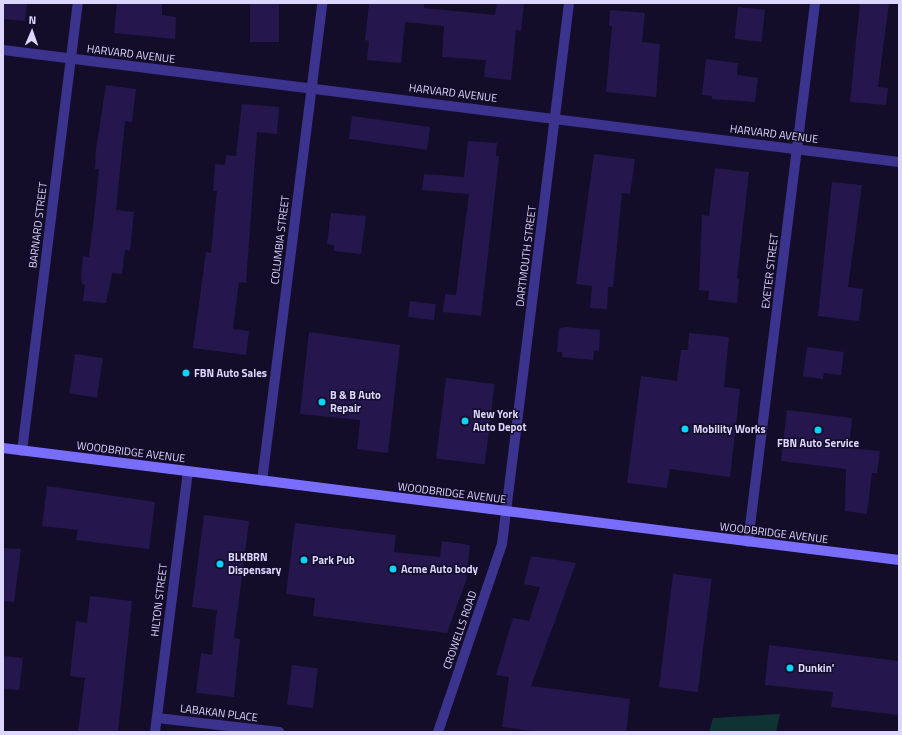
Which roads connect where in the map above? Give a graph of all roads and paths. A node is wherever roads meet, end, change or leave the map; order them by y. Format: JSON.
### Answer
{"nodes":[{"id":1,"x":78,"y":3,"type":"edge"},
{"id":2,"x":322,"y":3,"type":"edge"},
{"id":3,"x":569,"y":3,"type":"edge"},
{"id":4,"x":815,"y":3,"type":"edge"},
{"id":5,"x":3,"y":50,"type":"edge"},
{"id":6,"x":72,"y":59,"type":"junction"},
{"id":7,"x":311,"y":88,"type":"junction"},
{"id":8,"x":554,"y":118,"type":"junction"},
{"id":9,"x":797,"y":150,"type":"junction"},
{"id":10,"x":899,"y":162,"type":"edge"},
{"id":11,"x":3,"y":448,"type":"edge"},
{"id":12,"x":22,"y":451,"type":"junction"},
{"id":13,"x":188,"y":472,"type":"junction"},
{"id":14,"x":262,"y":481,"type":"junction"},
{"id":15,"x":506,"y":512,"type":"junction"},
{"id":16,"x":748,"y":542,"type":"junction"},
{"id":17,"x":899,"y":560,"type":"edge"},
{"id":18,"x":157,"y":718,"type":"junction"},
{"id":19,"x":155,"y":732,"type":"edge"},
{"id":20,"x":279,"y":732,"type":"edge"},
{"id":21,"x":438,"y":732,"type":"edge"}],
"edges":[{"from":1,"to":6,"type":"street","name":"BARNARD STREET"},
{"from":2,"to":7,"type":"street","name":"COLUMBIA STREET"},
{"from":3,"to":8,"type":"street","name":"DARTMOUTH STREET"},
{"from":4,"to":9,"type":"street","name":"EXETER STREET"},
{"from":5,"to":6,"type":"street","name":"HARVARD AVENUE"},
{"from":6,"to":7,"type":"street","name":"HARVARD AVENUE"},
{"from":6,"to":12,"type":"street","name":"BARNARD STREET"},
{"from":7,"to":8,"type":"street","name":"HARVARD AVENUE"},
{"from":7,"to":14,"type":"street","name":"COLUMBIA STREET"},
{"from":8,"to":9,"type":"street","name":"HARVARD AVENUE"},
{"from":8,"to":15,"type":"street","name":"DARTMOUTH STREET"},
{"from":9,"to":10,"type":"street","name":"HARVARD AVENUE"},
{"from":9,"to":16,"type":"street","name":"EXETER STREET"},
{"from":11,"to":12,"type":"main road","name":"WOODBRIDGE AVENUE"},
{"from":12,"to":13,"type":"main road","name":"WOODBRIDGE AVENUE"},
{"from":13,"to":14,"type":"main road","name":"WOODBRIDGE AVENUE"},
{"from":13,"to":18,"type":"street","name":"HILTON STREET"},
{"from":14,"to":15,"type":"main road","name":"WOODBRIDGE AVENUE"},
{"from":15,"to":16,"type":"main road","name":"WOODBRIDGE AVENUE"},
{"from":15,"to":21,"type":"street","name":"CROWELLS ROAD"},
{"from":16,"to":17,"type":"main road","name":"WOODBRIDGE AVENUE"},
{"from":18,"to":19,"type":"street","name":"HILTON STREET"},
{"from":18,"to":20,"type":"street","name":"LABAKAN PLACE"}]}
